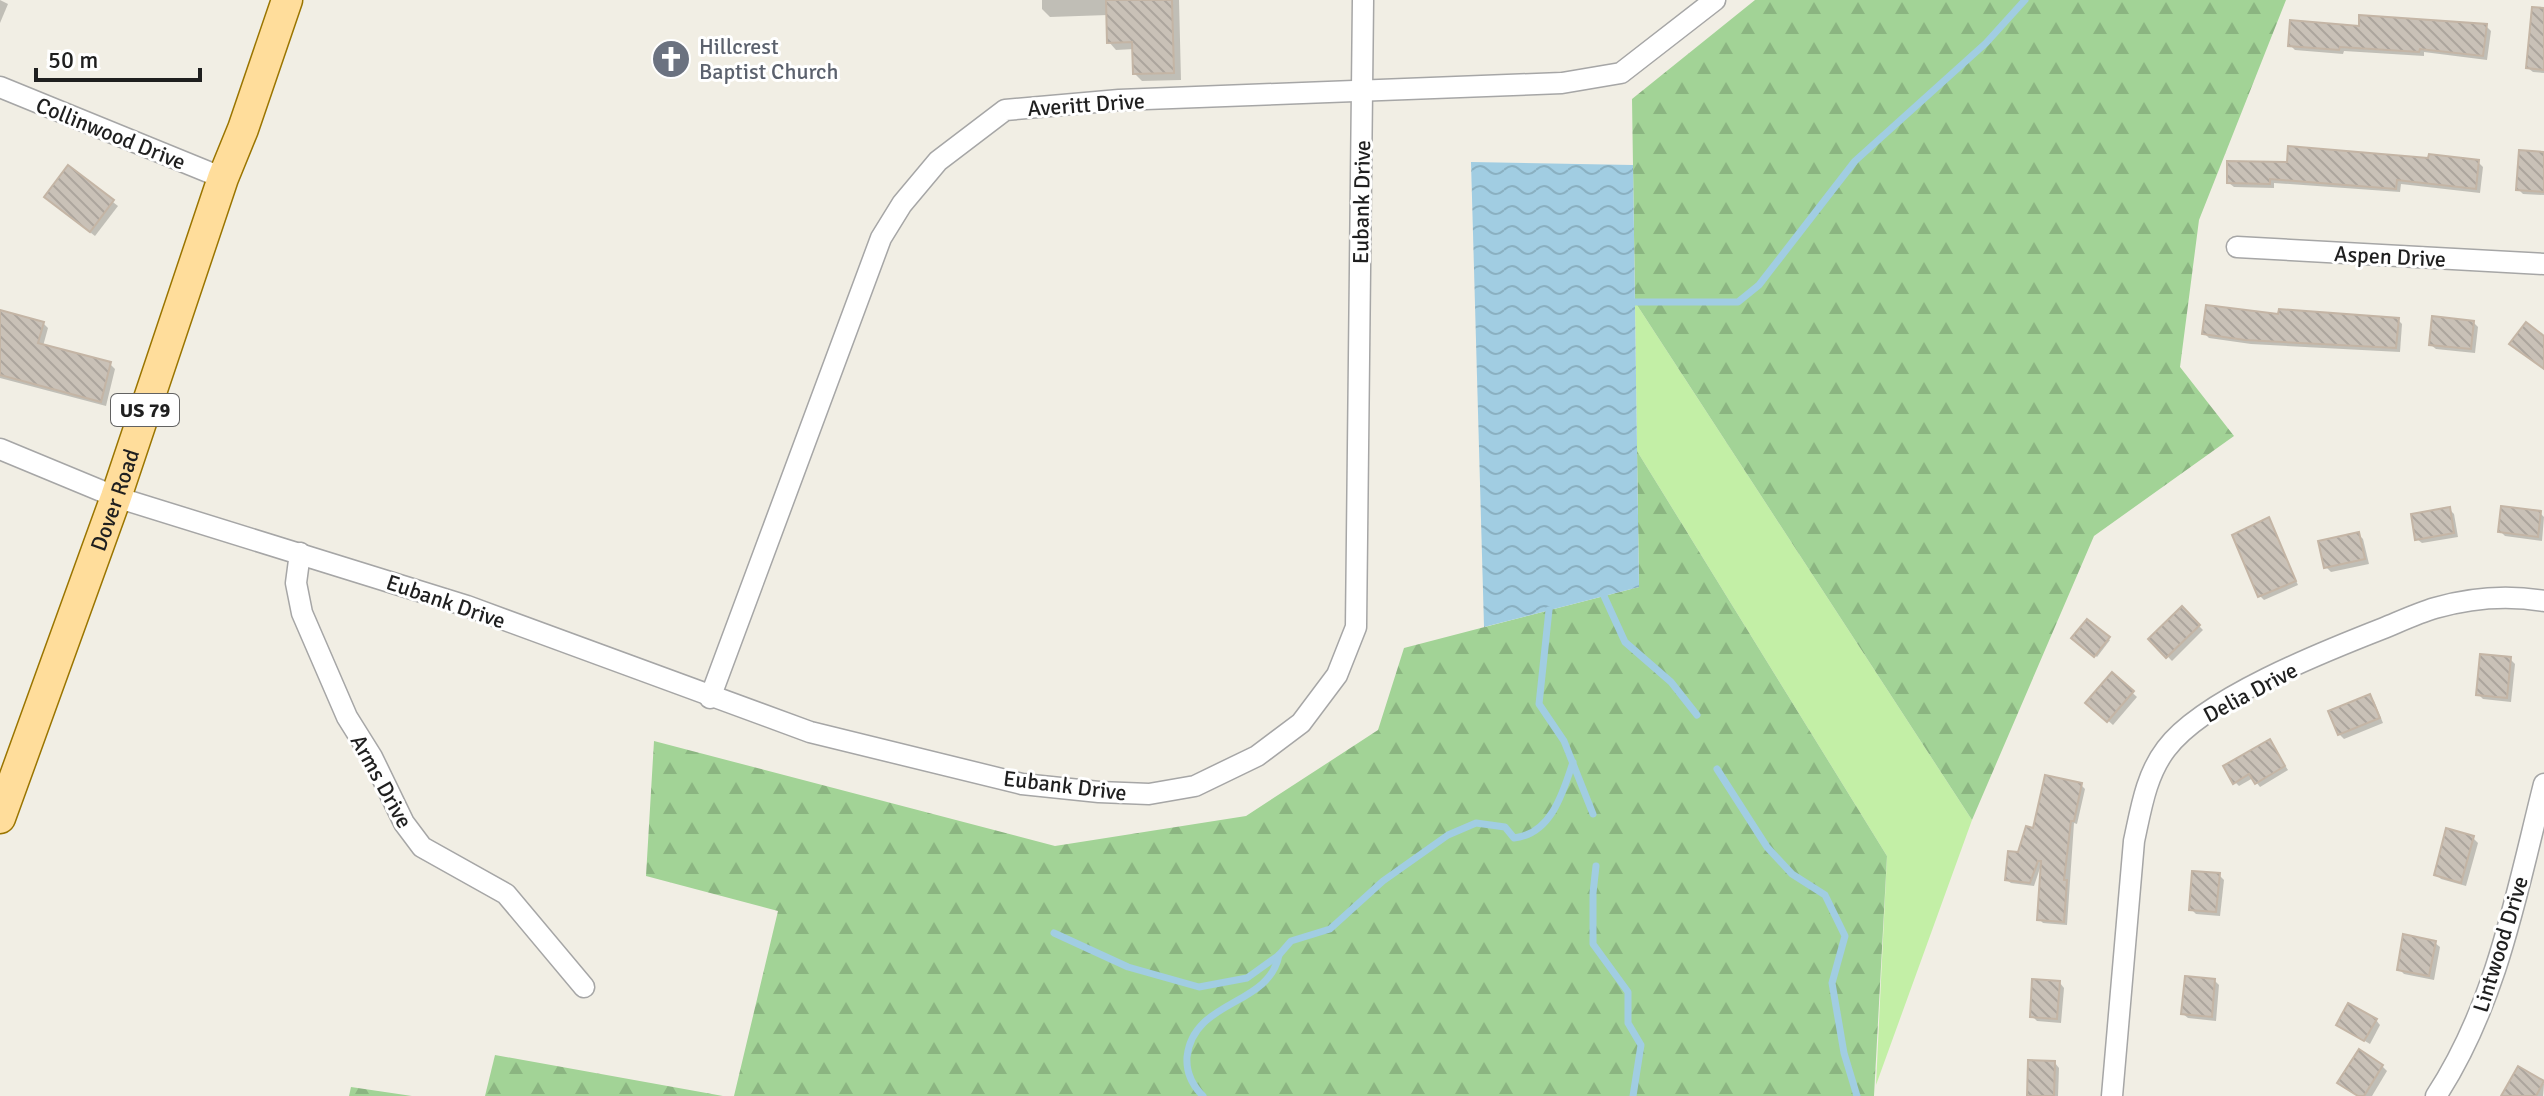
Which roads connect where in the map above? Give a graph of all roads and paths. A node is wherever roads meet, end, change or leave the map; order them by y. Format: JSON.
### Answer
{"nodes":[{"id":1,"x":287,"y":0,"type":"edge"},
{"id":2,"x":1363,"y":0,"type":"edge"},
{"id":3,"x":1715,"y":0,"type":"edge"},
{"id":4,"x":0,"y":87,"type":"edge"},
{"id":5,"x":1363,"y":89,"type":"junction"},
{"id":6,"x":223,"y":178,"type":"junction"},
{"id":7,"x":2237,"y":247,"type":"dead end"},
{"id":8,"x":2544,"y":264,"type":"edge"},
{"id":9,"x":0,"y":449,"type":"edge"},
{"id":10,"x":116,"y":497,"type":"junction"},
{"id":11,"x":300,"y":553,"type":"junction"},
{"id":12,"x":2544,"y":601,"type":"edge"},
{"id":13,"x":710,"y":698,"type":"junction"},
{"id":14,"x":2544,"y":784,"type":"edge"},
{"id":15,"x":0,"y":818,"type":"edge"},
{"id":16,"x":584,"y":987,"type":"dead end"},
{"id":17,"x":2112,"y":1096,"type":"edge"},
{"id":18,"x":2436,"y":1096,"type":"edge"}],
"edges":[{"from":1,"to":6,"type":"main road","name":"Dover Road","number":"US 79"},
{"from":2,"to":5,"type":"street","name":"Eubank Drive"},
{"from":3,"to":5,"type":"street","name":"Averitt Drive"},
{"from":4,"to":6,"type":"street","name":"Collinwood Drive"},
{"from":5,"to":13,"type":"street","name":"Averitt Drive"},
{"from":5,"to":13,"type":"street","name":"Eubank Drive"},
{"from":6,"to":10,"type":"main road","name":"Dover Road","number":"US 79"},
{"from":7,"to":8,"type":"street","name":"Aspen Drive"},
{"from":9,"to":10,"type":"street","name":"Eubank Drive"},
{"from":10,"to":11,"type":"street","name":"Eubank Drive"},
{"from":10,"to":15,"type":"main road","name":"Dover Road","number":"US 79"},
{"from":11,"to":13,"type":"street","name":"Eubank Drive"},
{"from":11,"to":16,"type":"street","name":"Arms Drive"},
{"from":12,"to":17,"type":"street","name":"Delia Drive"},
{"from":14,"to":18,"type":"street","name":"Lintwood Drive"}]}
